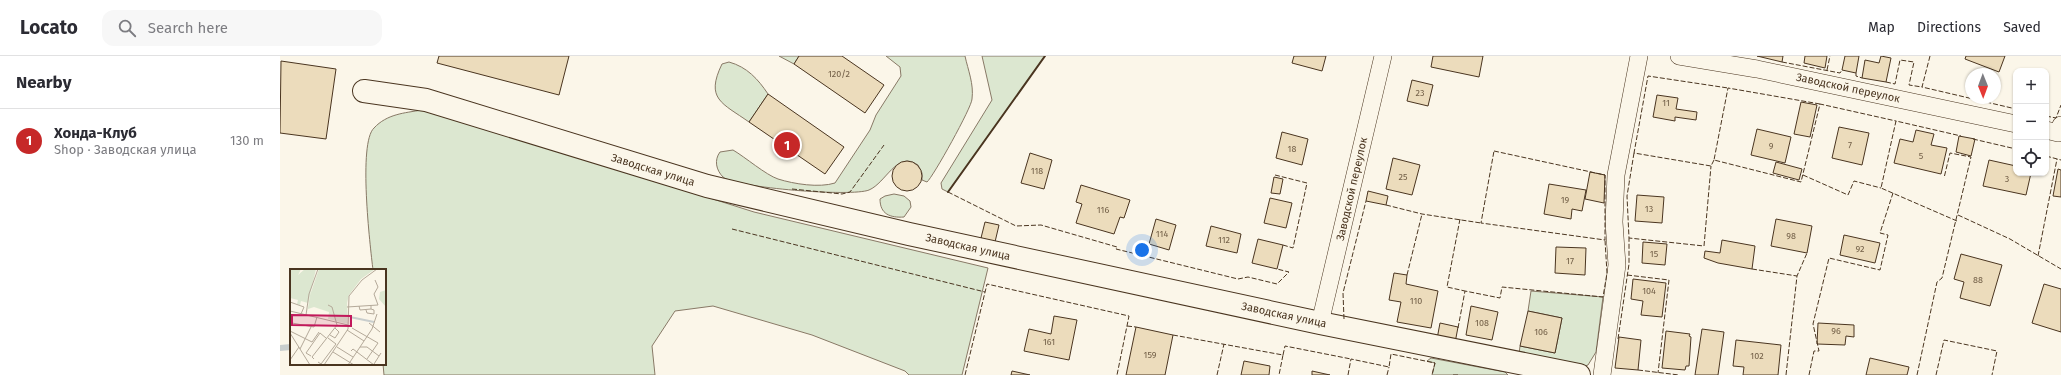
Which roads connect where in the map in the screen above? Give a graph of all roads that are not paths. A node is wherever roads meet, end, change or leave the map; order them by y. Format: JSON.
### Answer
{"nodes":[{"id":1,"x":1383,"y":56,"type":"edge"},
{"id":2,"x":1639,"y":56,"type":"edge"},
{"id":3,"x":1679,"y":56,"type":"edge"},
{"id":4,"x":364,"y":91,"type":"dead end"},
{"id":5,"x":2013,"y":123,"type":"edge"},
{"id":6,"x":2061,"y":125,"type":"edge"},
{"id":7,"x":2049,"y":131,"type":"edge"},
{"id":8,"x":1320,"y":323,"type":"junction"},
{"id":9,"x":1579,"y":375,"type":"edge"},
{"id":10,"x":1602,"y":375,"type":"edge"}],
"edges":[{"from":1,"to":8,"type":"street","name":"Заводской переулок"},
{"from":2,"to":10,"type":"street"},
{"from":3,"to":5,"type":"street","name":"Заводской переулок"},
{"from":4,"to":8,"type":"street","name":"Заводская улица"},
{"from":6,"to":7,"type":"street"},
{"from":8,"to":9,"type":"street","name":"Заводская улица"}]}
